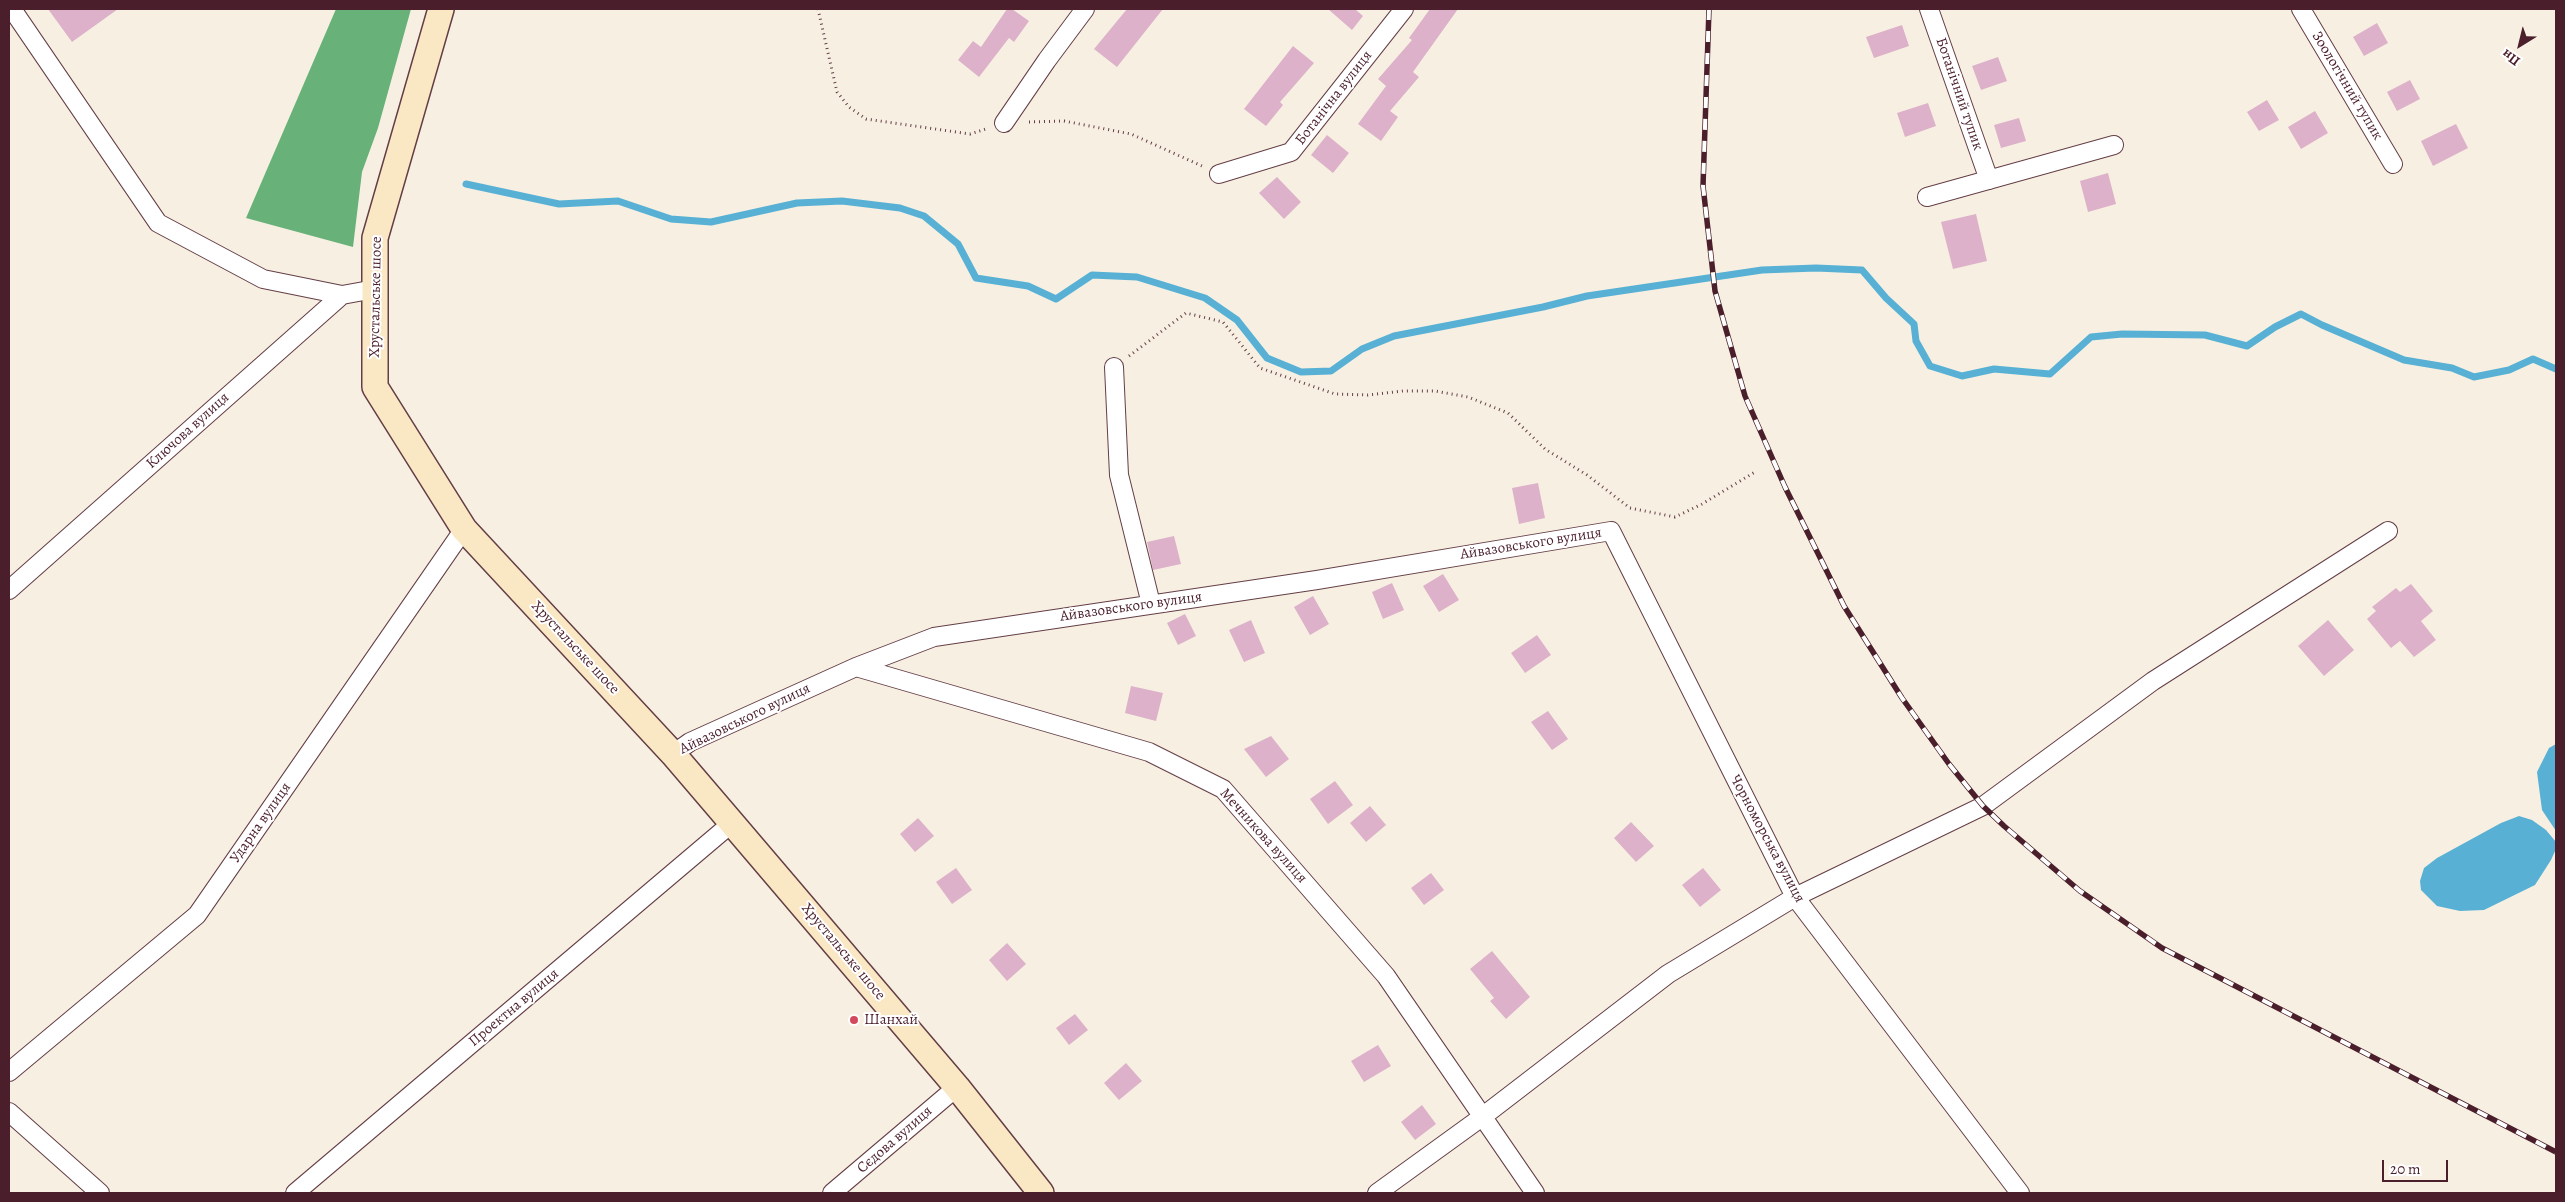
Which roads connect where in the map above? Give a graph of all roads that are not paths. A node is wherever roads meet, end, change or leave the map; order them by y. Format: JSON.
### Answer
{"nodes":[{"id":1,"x":12,"y":9,"type":"edge"},
{"id":2,"x":441,"y":9,"type":"edge"},
{"id":3,"x":1086,"y":9,"type":"edge"},
{"id":4,"x":1404,"y":9,"type":"edge"},
{"id":5,"x":1929,"y":9,"type":"edge"},
{"id":6,"x":2301,"y":9,"type":"edge"},
{"id":7,"x":1004,"y":123,"type":"dead end"},
{"id":8,"x":2114,"y":145,"type":"dead end"},
{"id":9,"x":2393,"y":164,"type":"dead end"},
{"id":10,"x":1219,"y":174,"type":"dead end"},
{"id":11,"x":1989,"y":180,"type":"junction"},
{"id":12,"x":1927,"y":197,"type":"dead end"},
{"id":13,"x":375,"y":289,"type":"junction"},
{"id":14,"x":342,"y":295,"type":"junction"},
{"id":15,"x":1114,"y":367,"type":"road end"},
{"id":16,"x":464,"y":529,"type":"junction"},
{"id":17,"x":1611,"y":531,"type":"joint"},
{"id":18,"x":2388,"y":532,"type":"dead end"},
{"id":19,"x":9,"y":590,"type":"edge"},
{"id":20,"x":1151,"y":604,"type":"junction"},
{"id":21,"x":856,"y":666,"type":"junction"},
{"id":22,"x":673,"y":754,"type":"junction"},
{"id":23,"x":732,"y":822,"type":"junction"},
{"id":24,"x":1795,"y":897,"type":"junction"},
{"id":25,"x":9,"y":1072,"type":"edge"},
{"id":26,"x":957,"y":1086,"type":"junction"},
{"id":27,"x":9,"y":1112,"type":"edge"},
{"id":28,"x":1482,"y":1117,"type":"junction"},
{"id":29,"x":100,"y":1193,"type":"edge"},
{"id":30,"x":295,"y":1193,"type":"edge"},
{"id":31,"x":832,"y":1193,"type":"edge"},
{"id":32,"x":1041,"y":1193,"type":"edge"},
{"id":33,"x":1377,"y":1193,"type":"edge"},
{"id":34,"x":1535,"y":1193,"type":"edge"},
{"id":35,"x":2020,"y":1193,"type":"edge"}],
"edges":[{"from":1,"to":14,"type":"street"},
{"from":2,"to":13,"type":"street","name":"Хрустальське шосе"},
{"from":3,"to":7,"type":"street"},
{"from":4,"to":10,"type":"street","name":"Ботанічна вулиця"},
{"from":5,"to":11,"type":"street","name":"Ботанічний тупик"},
{"from":6,"to":9,"type":"street","name":"Зоологічний тупик"},
{"from":8,"to":11,"type":"street"},
{"from":11,"to":12,"type":"street"},
{"from":13,"to":14,"type":"street"},
{"from":13,"to":16,"type":"street","name":"Хрустальське шосе"},
{"from":14,"to":19,"type":"street","name":"Ключова вулиця"},
{"from":15,"to":20,"type":"street"},
{"from":16,"to":22,"type":"street","name":"Хрустальське шосе"},
{"from":16,"to":25,"type":"street","name":"Ударна вулиця"},
{"from":17,"to":20,"type":"street","name":"Айвазовського вулиця"},
{"from":17,"to":24,"type":"street","name":"Чорноморська вулиця"},
{"from":18,"to":24,"type":"street"},
{"from":20,"to":21,"type":"street","name":"Айвазовського вулиця"},
{"from":21,"to":22,"type":"street","name":"Айвазовського вулиця"},
{"from":21,"to":28,"type":"street","name":"Мечникова вулиця"},
{"from":22,"to":23,"type":"street","name":"Хрустальське шосе"},
{"from":23,"to":26,"type":"street","name":"Хрустальське шосе"},
{"from":23,"to":30,"type":"street","name":"Проектна вулиця"},
{"from":24,"to":28,"type":"street"},
{"from":24,"to":35,"type":"street","name":"Чорноморська вулиця"},
{"from":26,"to":31,"type":"street","name":"Сєдова вулиця"},
{"from":26,"to":32,"type":"street","name":"Хрустальське шосе"},
{"from":27,"to":29,"type":"street"},
{"from":28,"to":33,"type":"street"},
{"from":28,"to":34,"type":"street","name":"Мечникова вулиця"}]}
